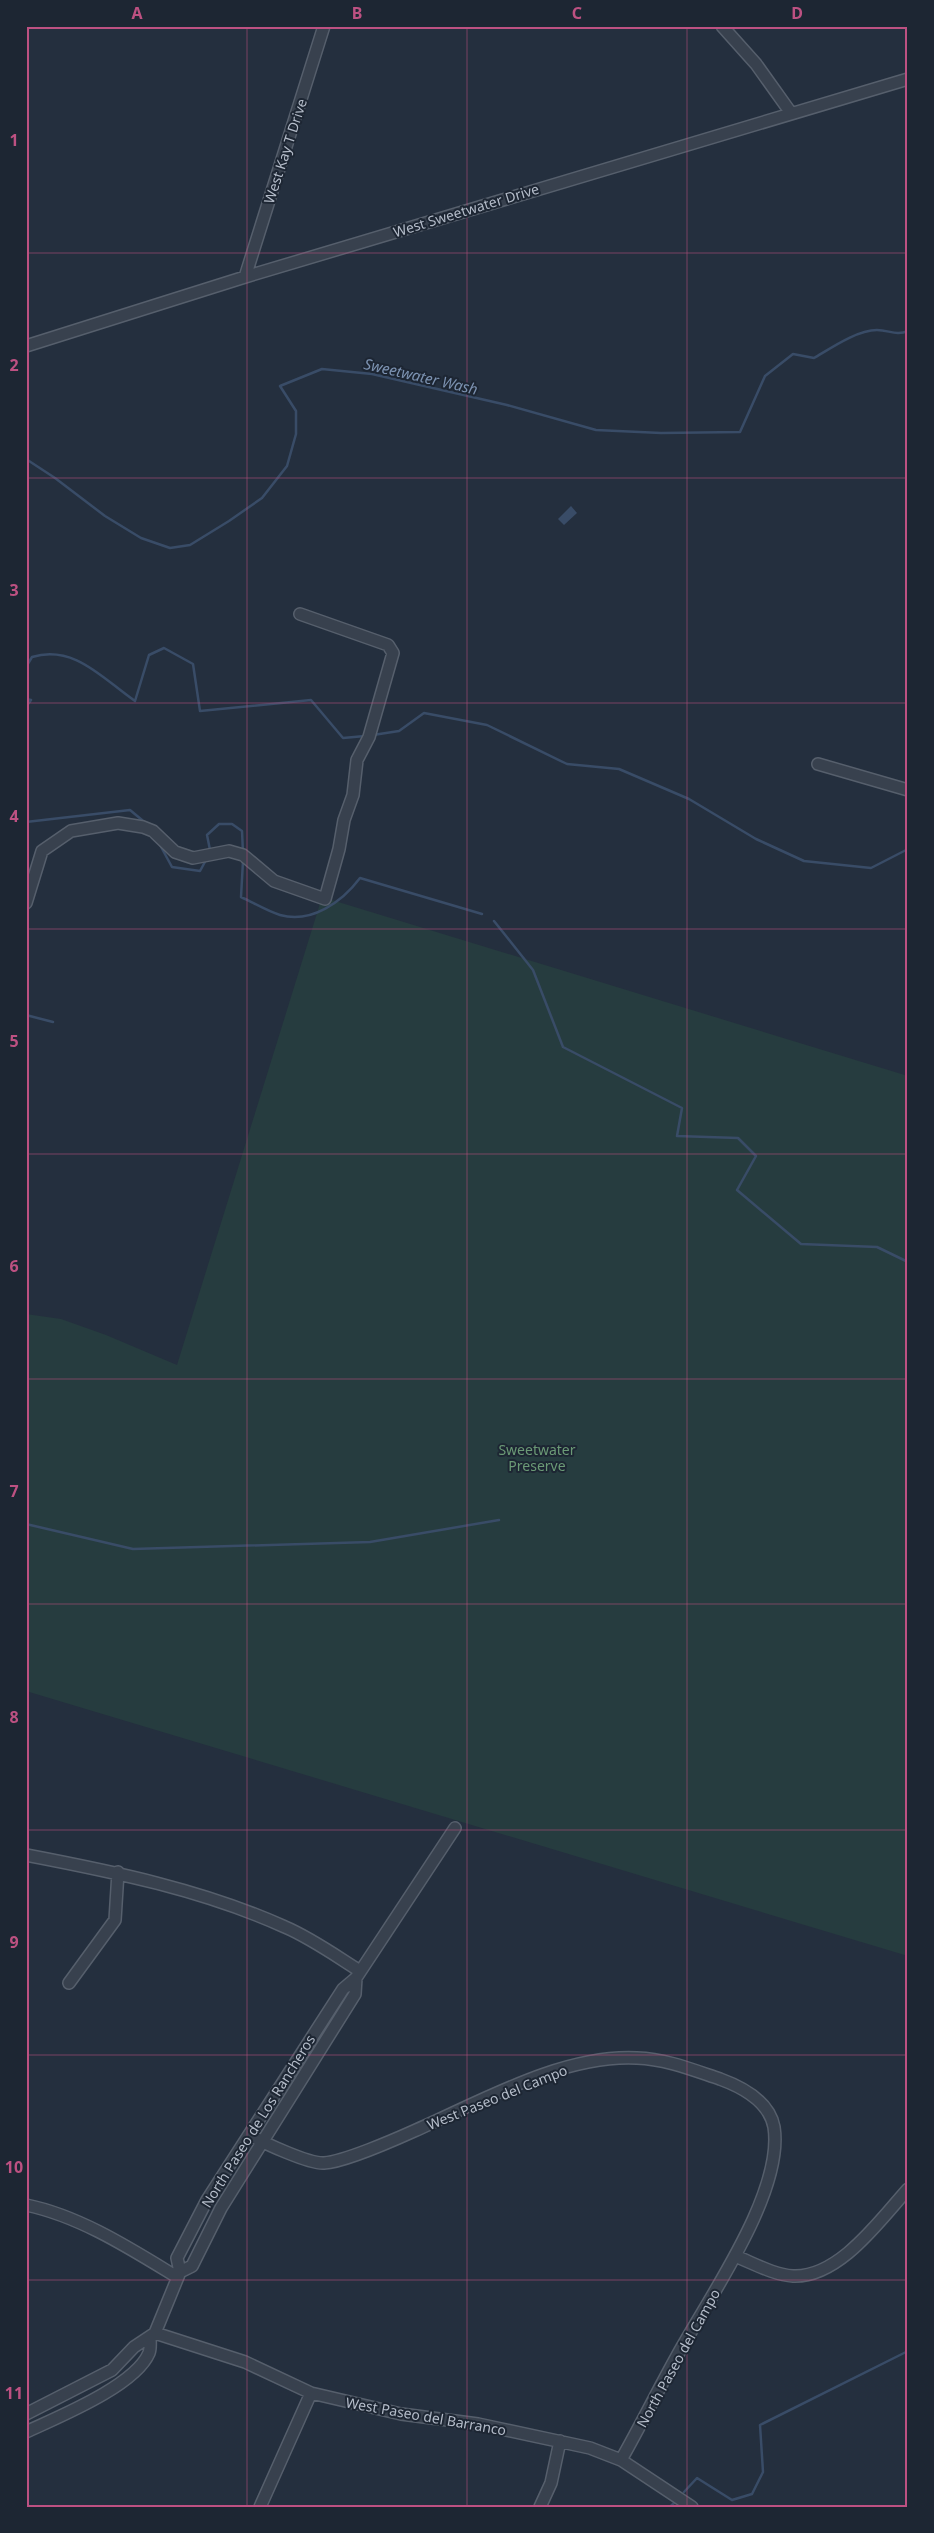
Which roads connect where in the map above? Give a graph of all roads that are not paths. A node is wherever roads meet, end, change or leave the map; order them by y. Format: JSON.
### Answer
{"nodes":[{"id":1,"x":324,"y":26,"type":"edge"},
{"id":2,"x":722,"y":26,"type":"edge"},
{"id":3,"x":908,"y":79,"type":"edge"},
{"id":4,"x":791,"y":113,"type":"junction"},
{"id":5,"x":245,"y":277,"type":"junction"},
{"id":6,"x":26,"y":346,"type":"edge"},
{"id":7,"x":300,"y":614,"type":"dead end"},
{"id":8,"x":818,"y":764,"type":"dead end"},
{"id":9,"x":908,"y":790,"type":"edge"},
{"id":10,"x":26,"y":904,"type":"edge"},
{"id":11,"x":455,"y":1828,"type":"dead end"},
{"id":12,"x":26,"y":1855,"type":"edge"},
{"id":13,"x":118,"y":1872,"type":"junction"},
{"id":14,"x":358,"y":1974,"type":"junction"},
{"id":15,"x":68,"y":1983,"type":"dead end"},
{"id":16,"x":250,"y":2135,"type":"junction"},
{"id":17,"x":263,"y":2142,"type":"junction"},
{"id":18,"x":908,"y":2189,"type":"edge"},
{"id":19,"x":26,"y":2205,"type":"edge"},
{"id":20,"x":735,"y":2256,"type":"junction"},
{"id":21,"x":179,"y":2274,"type":"junction"},
{"id":22,"x":152,"y":2335,"type":"junction"},
{"id":23,"x":312,"y":2393,"type":"junction"},
{"id":24,"x":26,"y":2414,"type":"edge"},
{"id":25,"x":26,"y":2432,"type":"edge"},
{"id":26,"x":560,"y":2441,"type":"junction"},
{"id":27,"x":621,"y":2460,"type":"junction"},
{"id":28,"x":260,"y":2507,"type":"edge"},
{"id":29,"x":540,"y":2507,"type":"edge"},
{"id":30,"x":692,"y":2507,"type":"edge"}],
"edges":[{"from":1,"to":5,"type":"street","name":"West Kay T Drive"},
{"from":2,"to":4,"type":"street"},
{"from":3,"to":4,"type":"street","name":"West Sweetwater Drive"},
{"from":4,"to":5,"type":"street","name":"West Sweetwater Drive"},
{"from":5,"to":6,"type":"street","name":"West Sweetwater Drive"},
{"from":7,"to":10,"type":"street"},
{"from":8,"to":9,"type":"street"},
{"from":11,"to":14,"type":"street","name":"North Paseo de Los Rancheros"},
{"from":12,"to":13,"type":"street"},
{"from":13,"to":14,"type":"street"},
{"from":13,"to":15,"type":"street"},
{"from":14,"to":16,"type":"street","name":"North Paseo de Los Rancheros"},
{"from":14,"to":17,"type":"street","name":"North Paseo de Los Rancheros"},
{"from":16,"to":17,"type":"street","name":"West Paseo del Campo"},
{"from":16,"to":21,"type":"street","name":"North Paseo de Los Rancheros"},
{"from":17,"to":20,"type":"street","name":"West Paseo del Campo"},
{"from":17,"to":21,"type":"street","name":"North Paseo de Los Rancheros"},
{"from":18,"to":20,"type":"street"},
{"from":19,"to":21,"type":"street"},
{"from":20,"to":27,"type":"street","name":"North Paseo del Campo"},
{"from":21,"to":22,"type":"street","name":"North Paseo de Los Rancheros"},
{"from":22,"to":23,"type":"street","name":"West Paseo del Barranco"},
{"from":22,"to":24,"type":"street"},
{"from":22,"to":25,"type":"street","name":"North Paseo de Los Rancheros"},
{"from":23,"to":26,"type":"street","name":"West Paseo del Barranco"},
{"from":23,"to":28,"type":"street"},
{"from":26,"to":27,"type":"street","name":"West Paseo del Barranco"},
{"from":26,"to":29,"type":"street"},
{"from":27,"to":30,"type":"street","name":"West Paseo del Barranco"}]}
